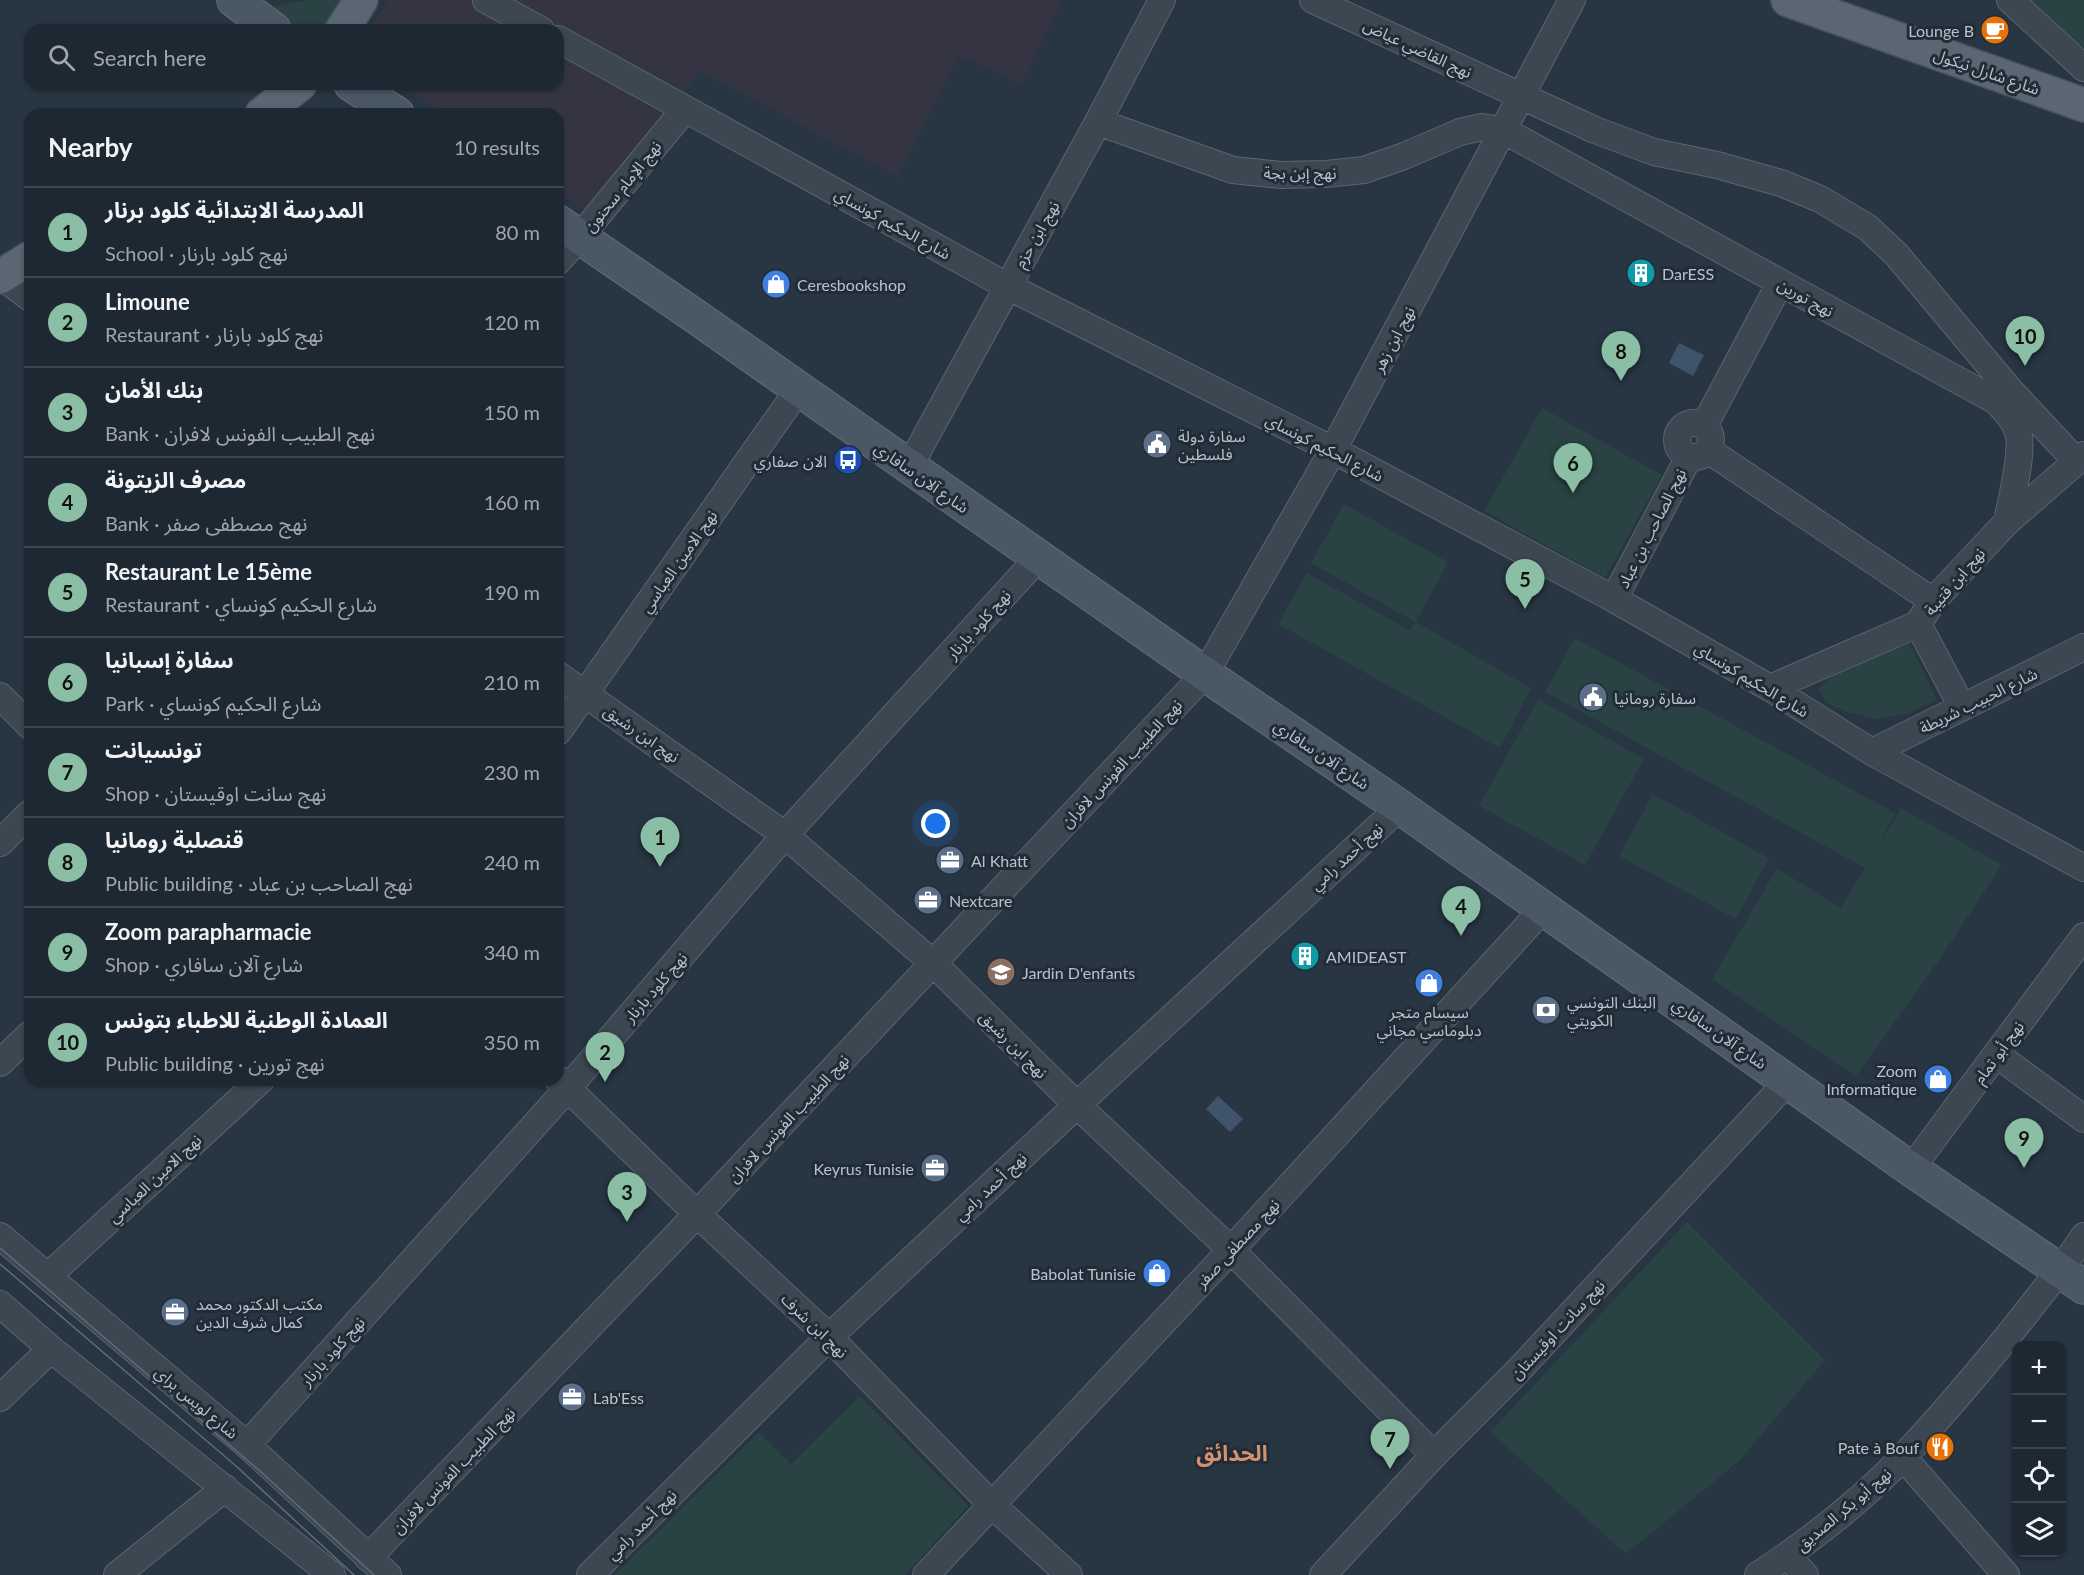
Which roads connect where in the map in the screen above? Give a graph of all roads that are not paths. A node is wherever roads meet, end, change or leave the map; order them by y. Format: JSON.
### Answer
{"nodes":[{"id":1,"x":234,"y":0,"type":"edge"},
{"id":2,"x":361,"y":0,"type":"edge"},
{"id":3,"x":486,"y":0,"type":"edge"},
{"id":4,"x":1162,"y":0,"type":"edge"},
{"id":5,"x":1313,"y":0,"type":"edge"},
{"id":6,"x":1572,"y":0,"type":"edge"},
{"id":7,"x":2010,"y":0,"type":"edge"},
{"id":8,"x":1797,"y":1,"type":"edge"},
{"id":9,"x":266,"y":24,"type":"edge"},
{"id":10,"x":347,"y":24,"type":"edge"},
{"id":11,"x":530,"y":24,"type":"edge"},
{"id":12,"x":564,"y":42,"type":"edge"},
{"id":13,"x":2084,"y":68,"type":"edge"},
{"id":14,"x":292,"y":90,"type":"edge"},
{"id":15,"x":360,"y":90,"type":"edge"},
{"id":16,"x":379,"y":90,"type":"edge"},
{"id":17,"x":1522,"y":97,"type":"junction"},
{"id":18,"x":2084,"y":105,"type":"edge"},
{"id":19,"x":270,"y":108,"type":"edge"},
{"id":20,"x":388,"y":108,"type":"edge"},
{"id":21,"x":392,"y":108,"type":"edge"},
{"id":22,"x":685,"y":109,"type":"junction"},
{"id":23,"x":1098,"y":122,"type":"junction"},
{"id":24,"x":1503,"y":130,"type":"junction"},
{"id":25,"x":565,"y":240,"type":"edge"},
{"id":26,"x":24,"y":262,"type":"edge"},
{"id":27,"x":0,"y":276,"type":"edge"},
{"id":28,"x":1780,"y":283,"type":"junction"},
{"id":29,"x":1007,"y":286,"type":"junction"},
{"id":30,"x":24,"y":294,"type":"edge"},
{"id":31,"x":798,"y":390,"type":"junction"},
{"id":32,"x":2002,"y":395,"type":"junction"},
{"id":33,"x":1700,"y":444,"type":"junction"},
{"id":34,"x":1334,"y":450,"type":"junction"},
{"id":35,"x":2080,"y":458,"type":"edge"},
{"id":36,"x":909,"y":467,"type":"junction"},
{"id":37,"x":2007,"y":522,"type":"junction"},
{"id":38,"x":1039,"y":557,"type":"junction"},
{"id":39,"x":1614,"y":599,"type":"junction"},
{"id":40,"x":1933,"y":601,"type":"junction"},
{"id":41,"x":1918,"y":624,"type":"junction"},
{"id":42,"x":2084,"y":647,"type":"edge"},
{"id":43,"x":1205,"y":674,"type":"junction"},
{"id":44,"x":564,"y":679,"type":"edge"},
{"id":45,"x":1770,"y":688,"type":"junction"},
{"id":46,"x":585,"y":694,"type":"junction"},
{"id":47,"x":0,"y":696,"type":"edge"},
{"id":48,"x":1962,"y":707,"type":"junction"},
{"id":49,"x":24,"y":720,"type":"edge"},
{"id":50,"x":564,"y":724,"type":"edge"},
{"id":51,"x":1872,"y":752,"type":"junction"},
{"id":52,"x":1400,"y":807,"type":"junction"},
{"id":53,"x":24,"y":819,"type":"edge"},
{"id":54,"x":785,"y":835,"type":"junction"},
{"id":55,"x":0,"y":843,"type":"edge"},
{"id":56,"x":2084,"y":868,"type":"edge"},
{"id":57,"x":1544,"y":908,"type":"junction"},
{"id":58,"x":2084,"y":936,"type":"edge"},
{"id":59,"x":933,"y":963,"type":"junction"},
{"id":60,"x":24,"y":1040,"type":"edge"},
{"id":61,"x":1996,"y":1054,"type":"junction"},
{"id":62,"x":0,"y":1063,"type":"edge"},
{"id":63,"x":1788,"y":1081,"type":"junction"},
{"id":64,"x":564,"y":1083,"type":"edge"},
{"id":65,"x":564,"y":1085,"type":"edge"},
{"id":66,"x":254,"y":1086,"type":"edge"},
{"id":67,"x":561,"y":1086,"type":"edge"},
{"id":68,"x":1077,"y":1105,"type":"junction"},
{"id":69,"x":2084,"y":1119,"type":"edge"},
{"id":70,"x":1911,"y":1169,"type":"junction"},
{"id":71,"x":697,"y":1214,"type":"junction"},
{"id":72,"x":0,"y":1236,"type":"edge"},
{"id":73,"x":2084,"y":1236,"type":"edge"},
{"id":74,"x":1231,"y":1250,"type":"junction"},
{"id":75,"x":48,"y":1276,"type":"junction"},
{"id":76,"x":2072,"y":1279,"type":"edge"},
{"id":77,"x":0,"y":1304,"type":"edge"},
{"id":78,"x":829,"y":1337,"type":"junction"},
{"id":79,"x":51,"y":1349,"type":"junction"},
{"id":80,"x":0,"y":1398,"type":"edge"},
{"id":81,"x":247,"y":1445,"type":"junction"},
{"id":82,"x":1434,"y":1455,"type":"junction"},
{"id":83,"x":1903,"y":1457,"type":"junction"},
{"id":84,"x":225,"y":1488,"type":"junction"},
{"id":85,"x":991,"y":1504,"type":"junction"},
{"id":86,"x":1788,"y":1556,"type":"junction"},
{"id":87,"x":369,"y":1558,"type":"junction"},
{"id":88,"x":117,"y":1575,"type":"edge"},
{"id":89,"x":332,"y":1575,"type":"edge"},
{"id":90,"x":388,"y":1575,"type":"edge"},
{"id":91,"x":590,"y":1575,"type":"edge"},
{"id":92,"x":926,"y":1575,"type":"edge"},
{"id":93,"x":1069,"y":1575,"type":"edge"},
{"id":94,"x":1323,"y":1575,"type":"edge"},
{"id":95,"x":1758,"y":1575,"type":"edge"},
{"id":96,"x":1805,"y":1575,"type":"edge"},
{"id":97,"x":2006,"y":1575,"type":"edge"}],
"edges":[{"from":1,"to":9,"type":"street"},
{"from":2,"to":10,"type":"main road"},
{"from":3,"to":11,"type":"street"},
{"from":4,"to":23,"type":"street","name":"نهج ابن حزم"},
{"from":5,"to":17,"type":"street","name":"نهج القاضي عياض"},
{"from":6,"to":17,"type":"street","name":"نهج ابن زهر"},
{"from":7,"to":13,"type":"street"},
{"from":8,"to":18,"type":"main road","name":"شارع شارل نيكول"},
{"from":12,"to":22,"type":"street","name":"شارع الحكيم كونساي"},
{"from":14,"to":19,"type":"main road"},
{"from":15,"to":20,"type":"street"},
{"from":16,"to":21,"type":"street"},
{"from":17,"to":24,"type":"street","name":"نهج ابن زهر"},
{"from":17,"to":32,"type":"street","name":"نهج تورين"},
{"from":22,"to":25,"type":"street","name":"نهج الإمام سحنون"},
{"from":22,"to":29,"type":"street","name":"شارع الحكيم كونساي"},
{"from":23,"to":24,"type":"street","name":"نهج إبن بجة"},
{"from":23,"to":29,"type":"street","name":"نهج ابن حزم"},
{"from":24,"to":28,"type":"street","name":"نهج تورين"},
{"from":24,"to":34,"type":"street","name":"نهج ابن زهر"},
{"from":25,"to":31,"type":"street","name":"شارع آلان سافاري"},
{"from":26,"to":27,"type":"main road"},
{"from":27,"to":30,"type":"street"},
{"from":28,"to":32,"type":"street","name":"نهج تورين"},
{"from":28,"to":33,"type":"street","name":"نهج الصاحب بن عباد"},
{"from":29,"to":34,"type":"street","name":"شارع الحكيم كونساي"},
{"from":29,"to":36,"type":"street","name":"نهج ابن حزم"},
{"from":31,"to":36,"type":"street","name":"شارع آلان سافاري"},
{"from":31,"to":46,"type":"street","name":"نهج الامين العباسي"},
{"from":32,"to":35,"type":"street","name":"نهج تورين"},
{"from":32,"to":37,"type":"street","name":"نهج تورين"},
{"from":33,"to":39,"type":"street","name":"نهج الصاحب بن عباد"},
{"from":33,"to":40,"type":"street"},
{"from":34,"to":39,"type":"street","name":"شارع الحكيم كونساي"},
{"from":34,"to":43,"type":"street","name":"نهج ابن زهر"},
{"from":35,"to":37,"type":"street","name":"نهج ابن قتيبة"},
{"from":36,"to":38,"type":"street","name":"شارع آلان سافاري"},
{"from":37,"to":40,"type":"street","name":"نهج ابن قتيبة"},
{"from":38,"to":43,"type":"street","name":"شارع آلان سافاري"},
{"from":38,"to":54,"type":"street","name":"نهج كلود بارنار"},
{"from":39,"to":45,"type":"street","name":"شارع الحكيم كونساي"},
{"from":40,"to":41,"type":"street","name":"نهج ابن قتيبة"},
{"from":41,"to":45,"type":"street","name":"نهج ابن قتيبة"},
{"from":41,"to":48,"type":"street"},
{"from":42,"to":48,"type":"street","name":"شارع الحبيب شريطة"},
{"from":43,"to":52,"type":"street","name":"شارع آلان سافاري"},
{"from":43,"to":59,"type":"street","name":"نهج الطبيب الفونس لافران"},
{"from":44,"to":46,"type":"street","name":"نهج ابن رشيق"},
{"from":45,"to":51,"type":"street","name":"شارع الحكيم كونساي"},
{"from":46,"to":50,"type":"street","name":"نهج الامين العباسي"},
{"from":46,"to":54,"type":"street","name":"نهج ابن رشيق"},
{"from":47,"to":49,"type":"street"},
{"from":48,"to":51,"type":"street","name":"شارع الحبيب شريطة"},
{"from":51,"to":56,"type":"street","name":"شارع الحكيم كونساي"},
{"from":52,"to":57,"type":"street","name":"شارع آلان سافاري"},
{"from":52,"to":68,"type":"street","name":"نهج أحمد رامي"},
{"from":53,"to":55,"type":"street"},
{"from":54,"to":59,"type":"street","name":"نهج ابن رشيق"},
{"from":54,"to":64,"type":"street","name":"نهج كلود بارنار"},
{"from":57,"to":63,"type":"street","name":"شارع آلان سافاري"},
{"from":57,"to":74,"type":"street","name":"نهج مصطفى صفر"},
{"from":58,"to":61,"type":"street","name":"نهج أبو تمام"},
{"from":59,"to":68,"type":"street","name":"نهج ابن رشيق"},
{"from":59,"to":71,"type":"street","name":"نهج الطبيب الفونس لافران"},
{"from":60,"to":62,"type":"street"},
{"from":61,"to":69,"type":"street"},
{"from":61,"to":70,"type":"street","name":"نهج أبو تمام"},
{"from":63,"to":70,"type":"street","name":"شارع آلان سافاري"},
{"from":63,"to":82,"type":"street","name":"نهج سانت اوقيستان"},
{"from":65,"to":71,"type":"street","name":"نهج ابن شرف"},
{"from":66,"to":75,"type":"street","name":"نهج الامين العباسي"},
{"from":67,"to":81,"type":"street","name":"نهج كلود بارنار"},
{"from":68,"to":74,"type":"street","name":"نهج ابن رشيق"},
{"from":68,"to":78,"type":"street","name":"نهج أحمد رامي"},
{"from":70,"to":76,"type":"street","name":"شارع آلان سافاري"},
{"from":71,"to":78,"type":"street","name":"نهج ابن شرف"},
{"from":71,"to":87,"type":"street","name":"نهج الطبيب الفونس لافران"},
{"from":72,"to":75,"type":"street","name":"شارع لويس براي"},
{"from":73,"to":76,"type":"street","name":"نهج أبو بكر الصديق"},
{"from":74,"to":82,"type":"street","name":"نهج ابن رشيق"},
{"from":74,"to":85,"type":"street","name":"نهج مصطفى صفر"},
{"from":75,"to":81,"type":"street","name":"شارع لويس براي"},
{"from":76,"to":83,"type":"street","name":"نهج أبو بكر الصديق"},
{"from":77,"to":79,"type":"street"},
{"from":78,"to":85,"type":"street","name":"نهج ابن شرف"},
{"from":78,"to":91,"type":"street","name":"نهج أحمد رامي"},
{"from":79,"to":80,"type":"street"},
{"from":79,"to":84,"type":"street"},
{"from":81,"to":87,"type":"street","name":"شارع لويس براي"},
{"from":82,"to":94,"type":"street","name":"نهج سانت اوقيستان"},
{"from":83,"to":86,"type":"street","name":"نهج أبو بكر الصديق"},
{"from":83,"to":97,"type":"street"},
{"from":84,"to":88,"type":"street"},
{"from":84,"to":89,"type":"street"},
{"from":85,"to":92,"type":"street","name":"نهج مصطفى صفر"},
{"from":85,"to":93,"type":"street","name":"نهج ابن شرف"},
{"from":86,"to":95,"type":"street","name":"نهج أبو بكر الصديق"},
{"from":86,"to":96,"type":"street"},
{"from":87,"to":90,"type":"street","name":"شارع لويس براي"}]}
